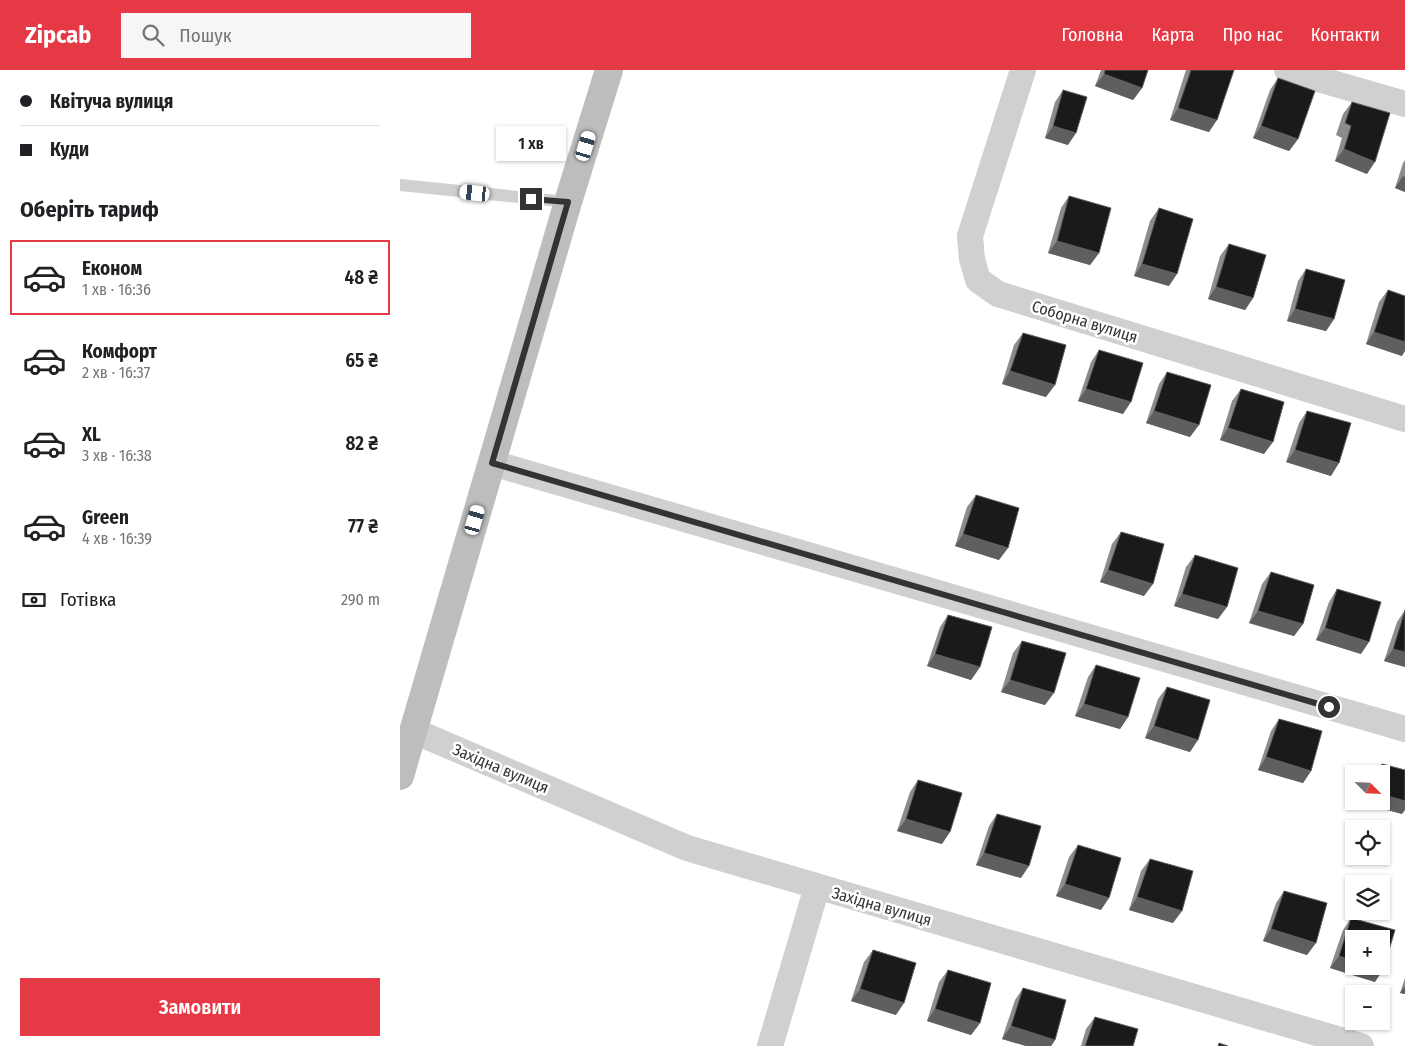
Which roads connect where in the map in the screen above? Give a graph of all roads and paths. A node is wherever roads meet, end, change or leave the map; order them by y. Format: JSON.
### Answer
{"nodes":[{"id":1,"x":609,"y":70,"type":"edge"},
{"id":2,"x":1023,"y":70,"type":"edge"},
{"id":3,"x":1287,"y":70,"type":"edge"},
{"id":4,"x":1405,"y":104,"type":"edge"},
{"id":5,"x":400,"y":185,"type":"edge"},
{"id":6,"x":568,"y":202,"type":"junction"},
{"id":7,"x":1405,"y":420,"type":"edge"},
{"id":8,"x":492,"y":463,"type":"junction"},
{"id":9,"x":1405,"y":729,"type":"edge"},
{"id":10,"x":414,"y":731,"type":"junction"},
{"id":11,"x":400,"y":776,"type":"edge"},
{"id":12,"x":817,"y":887,"type":"junction"},
{"id":13,"x":770,"y":1046,"type":"edge"},
{"id":14,"x":1361,"y":1046,"type":"edge"}],
"edges":[{"from":1,"to":6,"type":"main road"},
{"from":2,"to":7,"type":"street","name":"Соборна вулиця"},
{"from":3,"to":4,"type":"street"},
{"from":5,"to":6,"type":"lane"},
{"from":6,"to":8,"type":"main road"},
{"from":8,"to":9,"type":"street"},
{"from":8,"to":10,"type":"main road"},
{"from":10,"to":11,"type":"main road"},
{"from":10,"to":12,"type":"street","name":"Західна вулиця"},
{"from":12,"to":13,"type":"street"},
{"from":12,"to":14,"type":"street","name":"Західна вулиця"}]}
